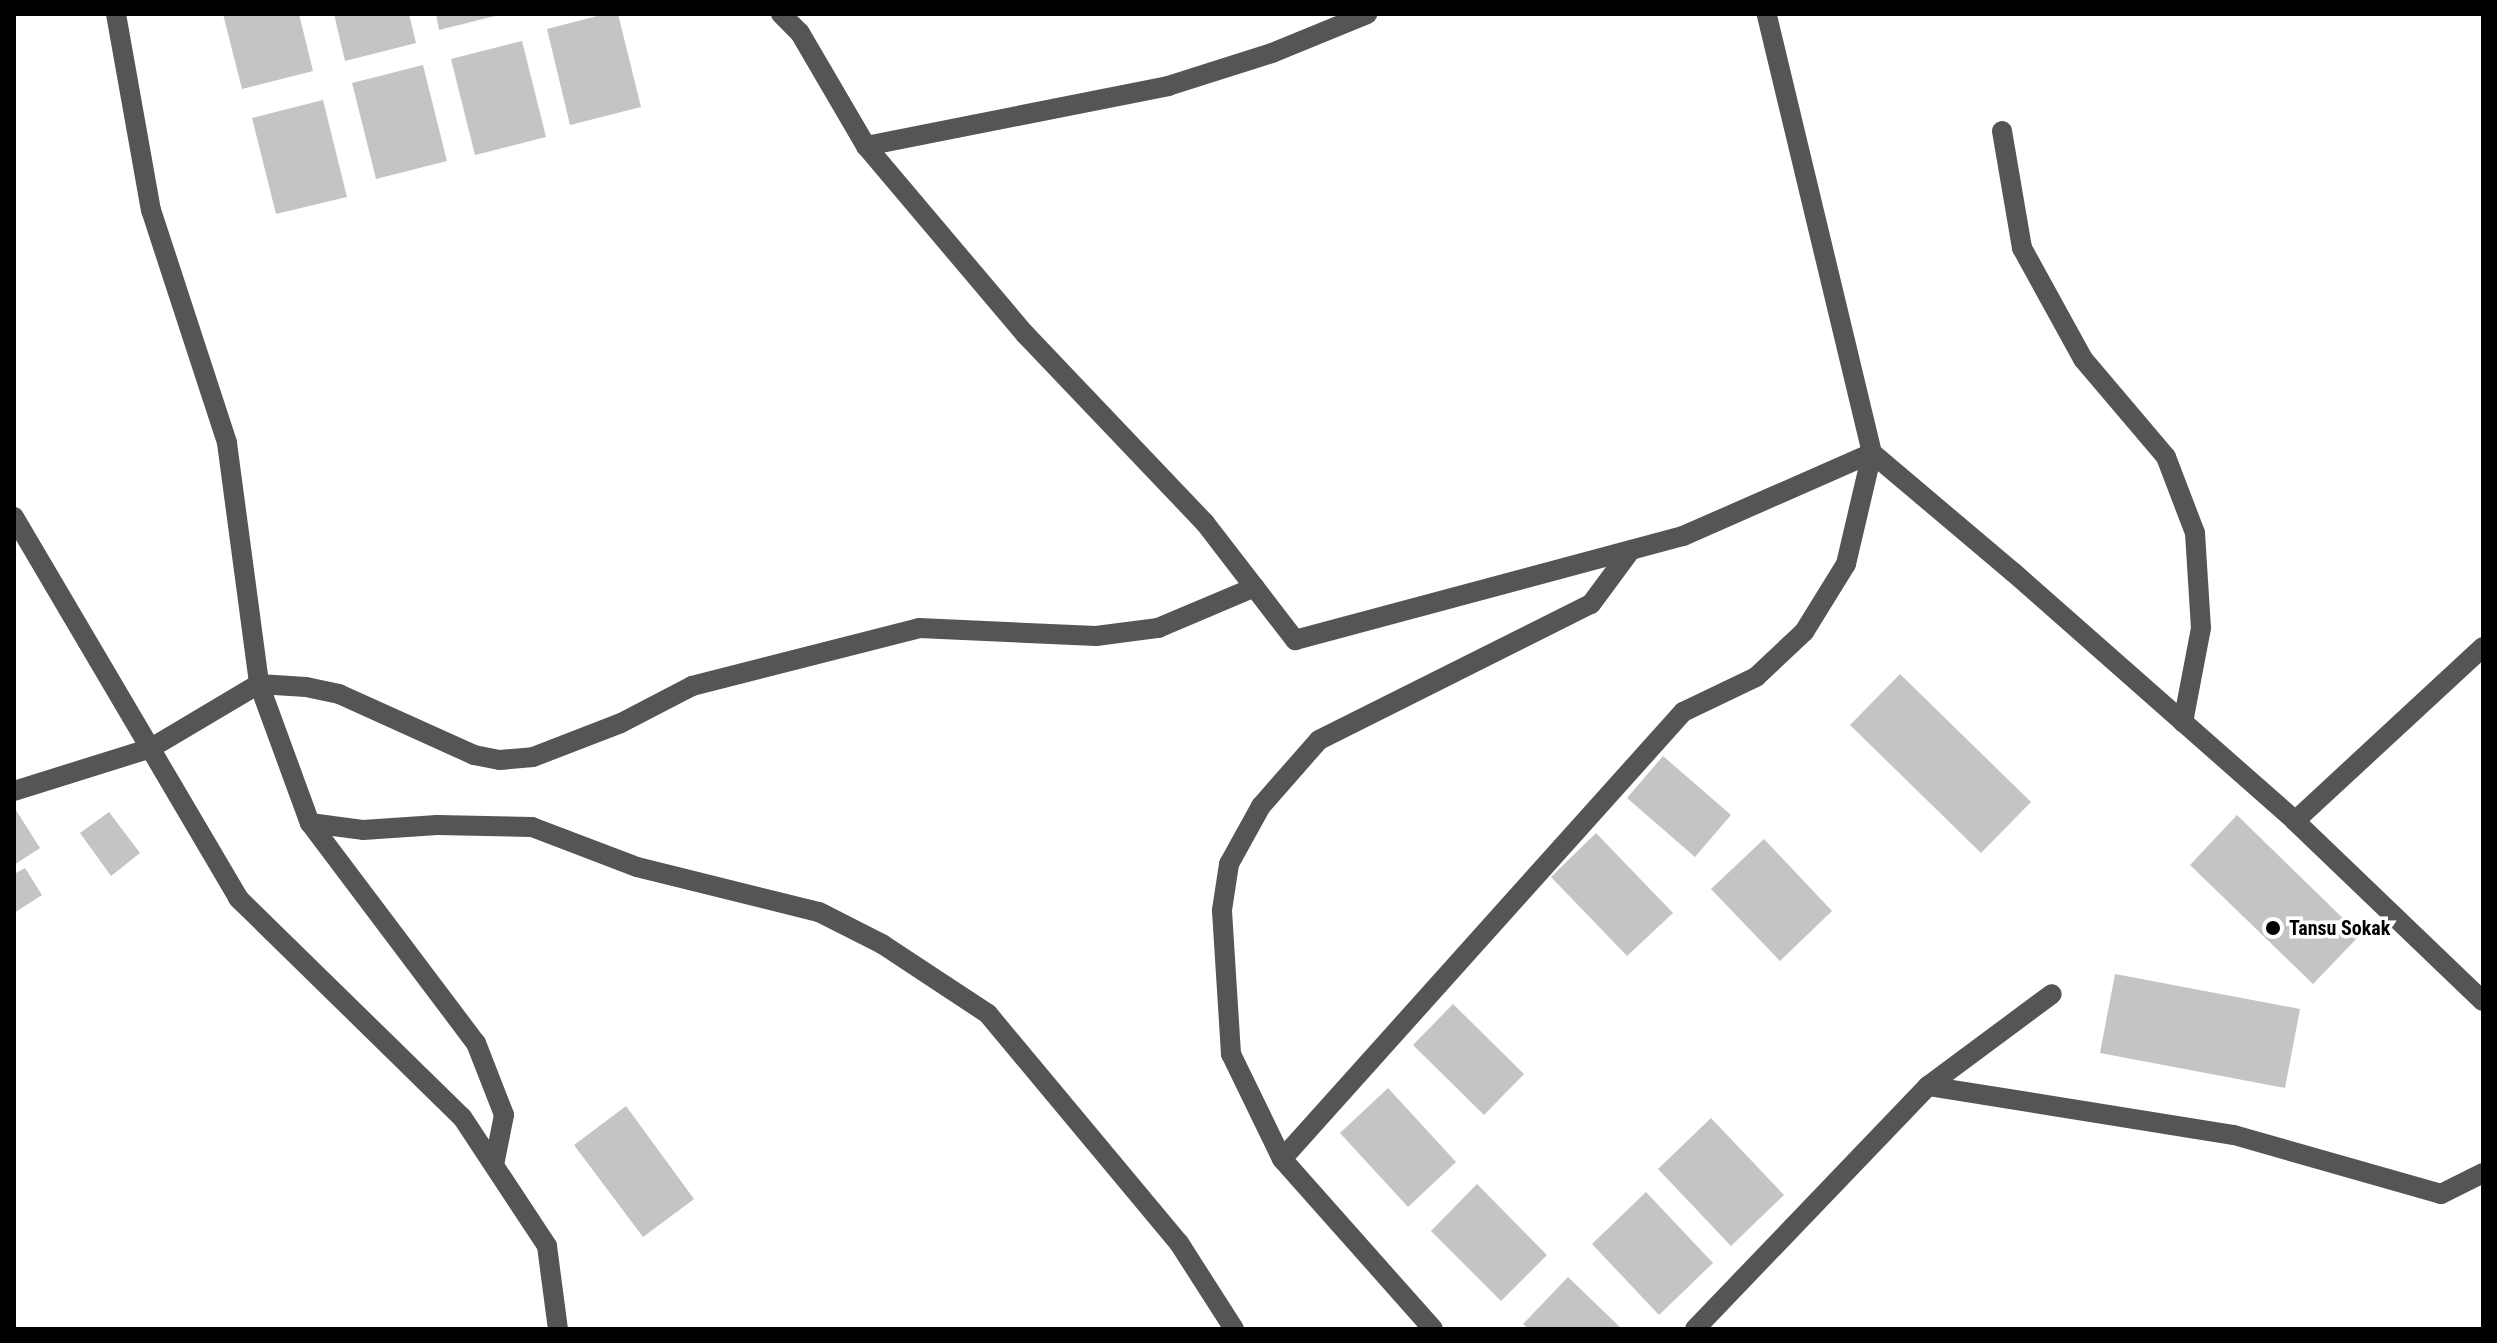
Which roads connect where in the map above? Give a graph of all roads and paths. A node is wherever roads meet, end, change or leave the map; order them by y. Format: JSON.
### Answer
{"nodes":[{"id":1,"x":116,"y":14,"type":"edge"},
{"id":2,"x":781,"y":14,"type":"edge"},
{"id":3,"x":1367,"y":14,"type":"edge"},
{"id":4,"x":1767,"y":14,"type":"edge"},
{"id":5,"x":2002,"y":131,"type":"dead end"},
{"id":6,"x":866,"y":146,"type":"junction"},
{"id":7,"x":1872,"y":453,"type":"junction"},
{"id":8,"x":14,"y":517,"type":"edge"},
{"id":9,"x":1631,"y":550,"type":"junction"},
{"id":10,"x":1255,"y":587,"type":"junction"},
{"id":11,"x":2483,"y":647,"type":"edge"},
{"id":12,"x":259,"y":684,"type":"junction"},
{"id":13,"x":2183,"y":722,"type":"junction"},
{"id":14,"x":151,"y":748,"type":"junction"},
{"id":15,"x":14,"y":791,"type":"edge"},
{"id":16,"x":2295,"y":821,"type":"junction"},
{"id":17,"x":310,"y":823,"type":"junction"},
{"id":18,"x":2052,"y":994,"type":"dead end"},
{"id":19,"x":2483,"y":1001,"type":"edge"},
{"id":20,"x":1928,"y":1086,"type":"junction"},
{"id":21,"x":1282,"y":1159,"type":"junction"},
{"id":22,"x":494,"y":1165,"type":"junction"},
{"id":23,"x":2483,"y":1173,"type":"edge"},
{"id":24,"x":558,"y":1329,"type":"edge"},
{"id":25,"x":1234,"y":1329,"type":"edge"},
{"id":26,"x":1433,"y":1329,"type":"edge"},
{"id":27,"x":1695,"y":1329,"type":"edge"}],
"edges":[{"from":1,"to":12,"type":"street"},
{"from":2,"to":6,"type":"street"},
{"from":3,"to":6,"type":"street"},
{"from":4,"to":7,"type":"street"},
{"from":5,"to":13,"type":"street"},
{"from":6,"to":10,"type":"street"},
{"from":7,"to":9,"type":"street"},
{"from":7,"to":13,"type":"street"},
{"from":7,"to":21,"type":"street"},
{"from":8,"to":14,"type":"street"},
{"from":9,"to":10,"type":"street"},
{"from":9,"to":21,"type":"street"},
{"from":10,"to":12,"type":"street"},
{"from":11,"to":16,"type":"street"},
{"from":12,"to":14,"type":"street"},
{"from":12,"to":17,"type":"street"},
{"from":13,"to":16,"type":"street"},
{"from":14,"to":15,"type":"street"},
{"from":14,"to":22,"type":"street"},
{"from":16,"to":19,"type":"street"},
{"from":17,"to":22,"type":"street"},
{"from":17,"to":25,"type":"street"},
{"from":18,"to":20,"type":"street"},
{"from":20,"to":23,"type":"street"},
{"from":20,"to":27,"type":"street"},
{"from":21,"to":26,"type":"street"},
{"from":22,"to":24,"type":"street"}]}
